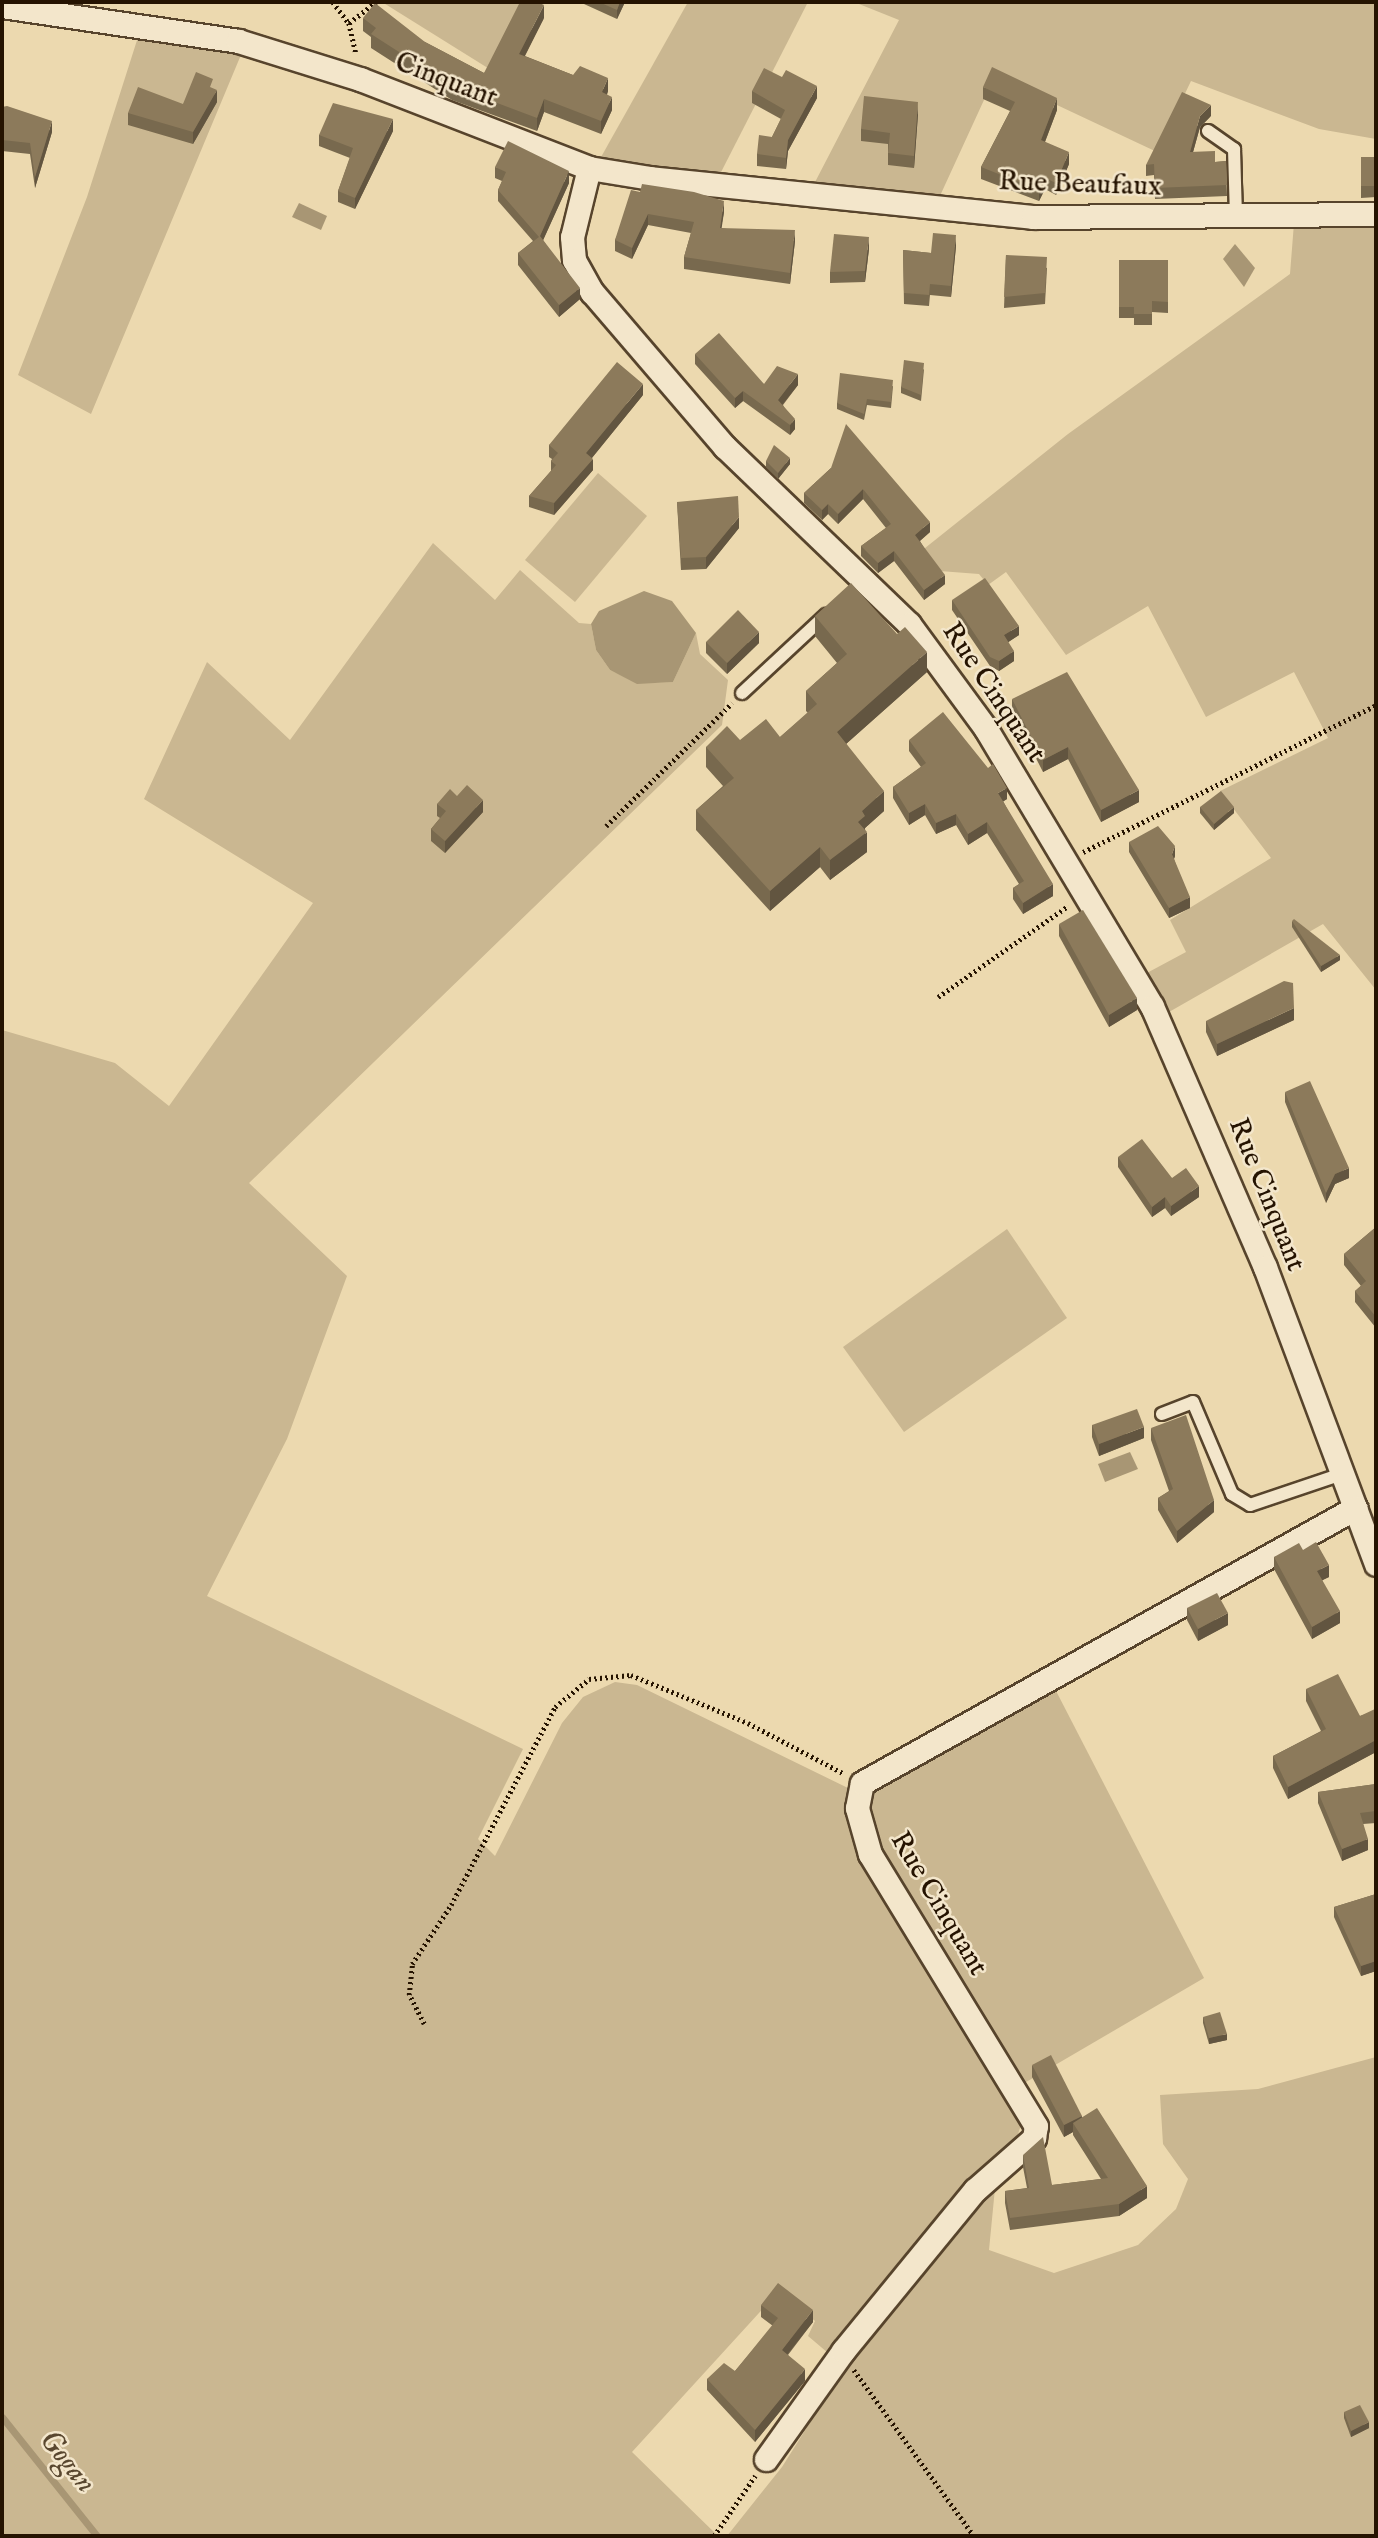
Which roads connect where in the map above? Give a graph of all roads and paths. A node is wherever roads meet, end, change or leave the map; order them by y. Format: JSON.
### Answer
{"nodes":[{"id":1,"x":334,"y":2,"type":"edge"},
{"id":2,"x":376,"y":2,"type":"edge"},
{"id":3,"x":2,"y":6,"type":"edge"},
{"id":4,"x":349,"y":23,"type":"junction"},
{"id":5,"x":360,"y":79,"type":"junction"},
{"id":6,"x":1208,"y":131,"type":"dead end"},
{"id":7,"x":589,"y":168,"type":"junction"},
{"id":8,"x":1376,"y":214,"type":"edge"},
{"id":9,"x":1236,"y":217,"type":"junction"},
{"id":10,"x":837,"y":604,"type":"edge"},
{"id":11,"x":742,"y":693,"type":"joint"},
{"id":12,"x":1376,"y":705,"type":"edge"},
{"id":13,"x":606,"y":826,"type":"dead end"},
{"id":14,"x":1065,"y":860,"type":"junction"},
{"id":15,"x":1082,"y":889,"type":"junction"},
{"id":16,"x":938,"y":997,"type":"dead end"},
{"id":17,"x":1162,"y":1414,"type":"dead end"},
{"id":18,"x":1342,"y":1474,"type":"junction"},
{"id":19,"x":1355,"y":1508,"type":"junction"},
{"id":20,"x":1376,"y":1564,"type":"edge"},
{"id":21,"x":862,"y":1783,"type":"junction"},
{"id":22,"x":424,"y":2024,"type":"dead end"},
{"id":23,"x":843,"y":2351,"type":"junction"},
{"id":24,"x":766,"y":2459,"type":"joint"},
{"id":25,"x":714,"y":2536,"type":"edge"},
{"id":26,"x":974,"y":2536,"type":"edge"}],
"edges":[{"from":1,"to":4,"type":"path","name":"Cinquant"},
{"from":2,"to":4,"type":"path"},
{"from":3,"to":5,"type":"street"},
{"from":4,"to":5,"type":"path","name":"Cinquant"},
{"from":5,"to":7,"type":"street","name":"Cinquant"},
{"from":6,"to":9,"type":"lane"},
{"from":7,"to":9,"type":"street","name":"Rue Beaufaux"},
{"from":7,"to":14,"type":"street","name":"Rue Cinquant"},
{"from":8,"to":9,"type":"street","name":"Rue Beaufaux"},
{"from":10,"to":11,"type":"lane"},
{"from":11,"to":13,"type":"path"},
{"from":12,"to":14,"type":"path"},
{"from":14,"to":15,"type":"street","name":"Rue Cinquant"},
{"from":15,"to":16,"type":"path"},
{"from":15,"to":18,"type":"street","name":"Rue Cinquant"},
{"from":17,"to":18,"type":"lane"},
{"from":18,"to":19,"type":"street","name":"Rue Cinquant"},
{"from":19,"to":20,"type":"street","name":"Rue Cinquant"},
{"from":19,"to":21,"type":"street"},
{"from":21,"to":22,"type":"path"},
{"from":21,"to":23,"type":"street","name":"Rue Cinquant"},
{"from":23,"to":24,"type":"street","name":"Rue Cinquant"},
{"from":23,"to":26,"type":"path"},
{"from":24,"to":25,"type":"path"}]}
